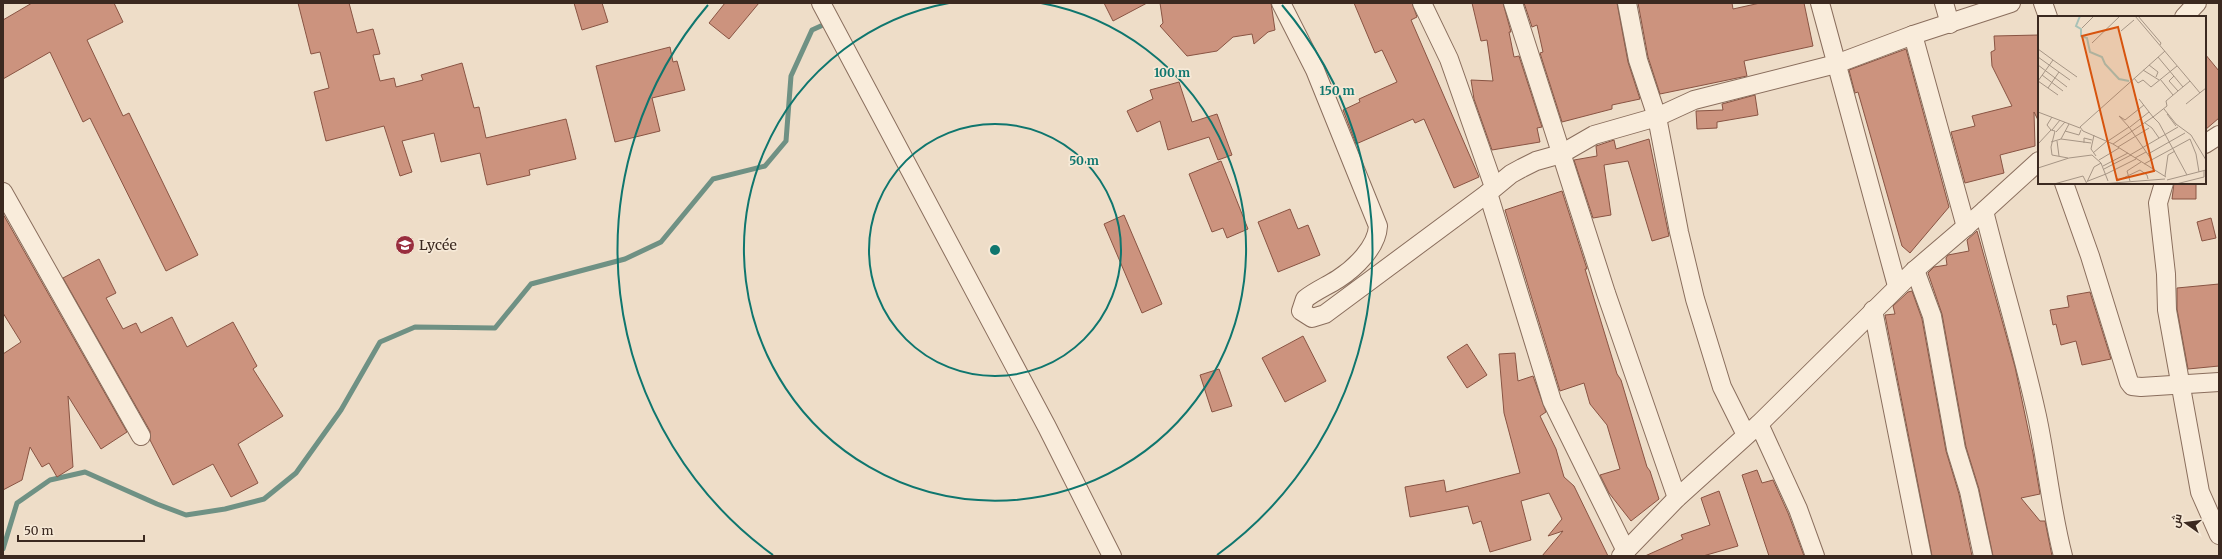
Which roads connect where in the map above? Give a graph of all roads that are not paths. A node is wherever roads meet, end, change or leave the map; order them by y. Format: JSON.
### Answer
{"nodes":[{"id":1,"x":821,"y":3,"type":"edge"},
{"id":2,"x":1281,"y":3,"type":"edge"},
{"id":3,"x":1422,"y":3,"type":"edge"},
{"id":4,"x":1513,"y":3,"type":"edge"},
{"id":5,"x":1627,"y":3,"type":"edge"},
{"id":6,"x":1820,"y":3,"type":"edge"},
{"id":7,"x":1944,"y":3,"type":"edge"},
{"id":8,"x":2011,"y":3,"type":"edge"},
{"id":9,"x":2043,"y":3,"type":"edge"},
{"id":10,"x":2197,"y":3,"type":"edge"},
{"id":11,"x":2048,"y":16,"type":"edge"},
{"id":12,"x":2185,"y":16,"type":"edge"},
{"id":13,"x":1950,"y":24,"type":"junction"},
{"id":14,"x":1912,"y":35,"type":"junction"},
{"id":15,"x":1836,"y":64,"type":"junction"},
{"id":16,"x":1657,"y":117,"type":"junction"},
{"id":17,"x":2219,"y":135,"type":"edge"},
{"id":18,"x":2206,"y":143,"type":"edge"},
{"id":19,"x":1561,"y":154,"type":"junction"},
{"id":20,"x":2038,"y":162,"type":"edge"},
{"id":21,"x":2064,"y":184,"type":"edge"},
{"id":22,"x":2164,"y":184,"type":"edge"},
{"id":23,"x":1491,"y":190,"type":"junction"},
{"id":24,"x":3,"y":192,"type":"edge"},
{"id":25,"x":1984,"y":211,"type":"junction"},
{"id":26,"x":1966,"y":227,"type":"junction"},
{"id":27,"x":1915,"y":270,"type":"junction"},
{"id":28,"x":1897,"y":286,"type":"junction"},
{"id":29,"x":1873,"y":310,"type":"junction"},
{"id":30,"x":2219,"y":382,"type":"edge"},
{"id":31,"x":2180,"y":385,"type":"junction"},
{"id":32,"x":1753,"y":429,"type":"junction"},
{"id":33,"x":141,"y":436,"type":"dead end"},
{"id":34,"x":1677,"y":498,"type":"junction"},
{"id":35,"x":2219,"y":535,"type":"edge"},
{"id":36,"x":1624,"y":553,"type":"edge"},
{"id":37,"x":1112,"y":556,"type":"edge"},
{"id":38,"x":1815,"y":556,"type":"edge"},
{"id":39,"x":1922,"y":556,"type":"edge"},
{"id":40,"x":1983,"y":556,"type":"edge"},
{"id":41,"x":2064,"y":556,"type":"edge"}],
"edges":[{"from":1,"to":37,"type":"street"},
{"from":2,"to":23,"type":"street"},
{"from":3,"to":23,"type":"street"},
{"from":4,"to":19,"type":"street"},
{"from":5,"to":16,"type":"street"},
{"from":6,"to":15,"type":"street"},
{"from":7,"to":13,"type":"street"},
{"from":8,"to":13,"type":"street"},
{"from":9,"to":11,"type":"street"},
{"from":10,"to":12,"type":"street"},
{"from":13,"to":14,"type":"street"},
{"from":14,"to":15,"type":"street"},
{"from":14,"to":26,"type":"street"},
{"from":15,"to":16,"type":"street"},
{"from":15,"to":28,"type":"street"},
{"from":16,"to":19,"type":"street"},
{"from":16,"to":32,"type":"street"},
{"from":17,"to":18,"type":"street"},
{"from":19,"to":23,"type":"street"},
{"from":19,"to":34,"type":"street"},
{"from":20,"to":25,"type":"street"},
{"from":21,"to":31,"type":"street"},
{"from":22,"to":31,"type":"street"},
{"from":23,"to":36,"type":"street"},
{"from":24,"to":33,"type":"street"},
{"from":25,"to":26,"type":"street"},
{"from":25,"to":41,"type":"street"},
{"from":26,"to":27,"type":"street"},
{"from":27,"to":28,"type":"street"},
{"from":27,"to":40,"type":"street"},
{"from":28,"to":29,"type":"street"},
{"from":29,"to":32,"type":"street"},
{"from":29,"to":39,"type":"street"},
{"from":30,"to":31,"type":"street"},
{"from":31,"to":35,"type":"street"},
{"from":32,"to":34,"type":"street"},
{"from":32,"to":38,"type":"street"},
{"from":34,"to":36,"type":"street"}]}
